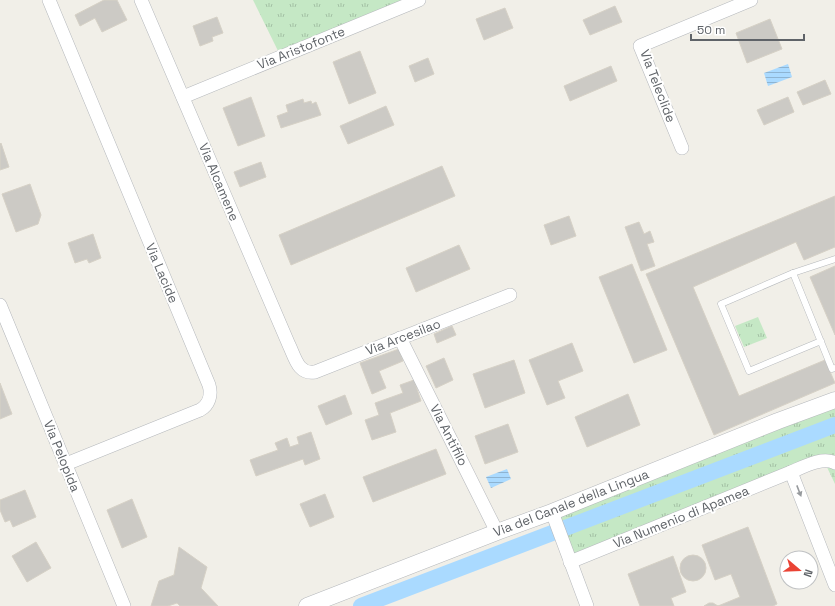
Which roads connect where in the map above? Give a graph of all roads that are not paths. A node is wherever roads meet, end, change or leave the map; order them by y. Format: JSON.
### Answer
{"nodes":[{"id":1,"x":49,"y":0,"type":"edge"},
{"id":2,"x":141,"y":0,"type":"edge"},
{"id":3,"x":419,"y":0,"type":"edge"},
{"id":4,"x":751,"y":0,"type":"edge"},
{"id":5,"x":183,"y":97,"type":"junction"},
{"id":6,"x":682,"y":148,"type":"dead end"},
{"id":7,"x":835,"y":259,"type":"edge"},
{"id":8,"x":792,"y":273,"type":"junction"},
{"id":9,"x":510,"y":295,"type":"dead end"},
{"id":10,"x":0,"y":305,"type":"edge"},
{"id":11,"x":400,"y":338,"type":"junction"},
{"id":12,"x":821,"y":341,"type":"junction"},
{"id":13,"x":298,"y":364,"type":"joint"},
{"id":14,"x":835,"y":368,"type":"edge"},
{"id":15,"x":835,"y":400,"type":"edge"},
{"id":16,"x":835,"y":463,"type":"edge"},
{"id":17,"x":66,"y":464,"type":"junction"},
{"id":18,"x":791,"y":472,"type":"junction"},
{"id":19,"x":553,"y":516,"type":"junction"},
{"id":20,"x":497,"y":532,"type":"junction"},
{"id":21,"x":570,"y":562,"type":"junction"},
{"id":22,"x":835,"y":585,"type":"edge"},
{"id":23,"x":124,"y":606,"type":"edge"},
{"id":24,"x":307,"y":606,"type":"edge"},
{"id":25,"x":587,"y":606,"type":"edge"}],
"edges":[{"from":1,"to":17,"type":"street","name":"Via Lacide"},
{"from":2,"to":5,"type":"street","name":"Via Alcamene"},
{"from":3,"to":5,"type":"street","name":"Via Aristofonte"},
{"from":4,"to":6,"type":"street","name":"Via Teleclide"},
{"from":5,"to":13,"type":"street","name":"Via Alcamene"},
{"from":7,"to":8,"type":"lane"},
{"from":8,"to":12,"type":"lane"},
{"from":8,"to":12,"type":"lane"},
{"from":9,"to":11,"type":"street","name":"Via Arcesilao"},
{"from":10,"to":17,"type":"street","name":"Via Pelopida"},
{"from":11,"to":13,"type":"street","name":"Via Arcesilao"},
{"from":11,"to":20,"type":"street","name":"Via Antifilo"},
{"from":12,"to":14,"type":"lane"},
{"from":15,"to":19,"type":"street","name":"Via del Canale della Lingua"},
{"from":16,"to":18,"type":"street","name":"Via Numenio di Apamea"},
{"from":17,"to":23,"type":"street","name":"Via Pelopida"},
{"from":18,"to":21,"type":"street","name":"Via Numenio di Apamea"},
{"from":18,"to":22,"type":"street","one_way":true},
{"from":19,"to":20,"type":"street","name":"Via del Canale della Lingua"},
{"from":19,"to":21,"type":"street"},
{"from":20,"to":24,"type":"street","name":"Via del Canale della Lingua"},
{"from":21,"to":25,"type":"street"}]}
